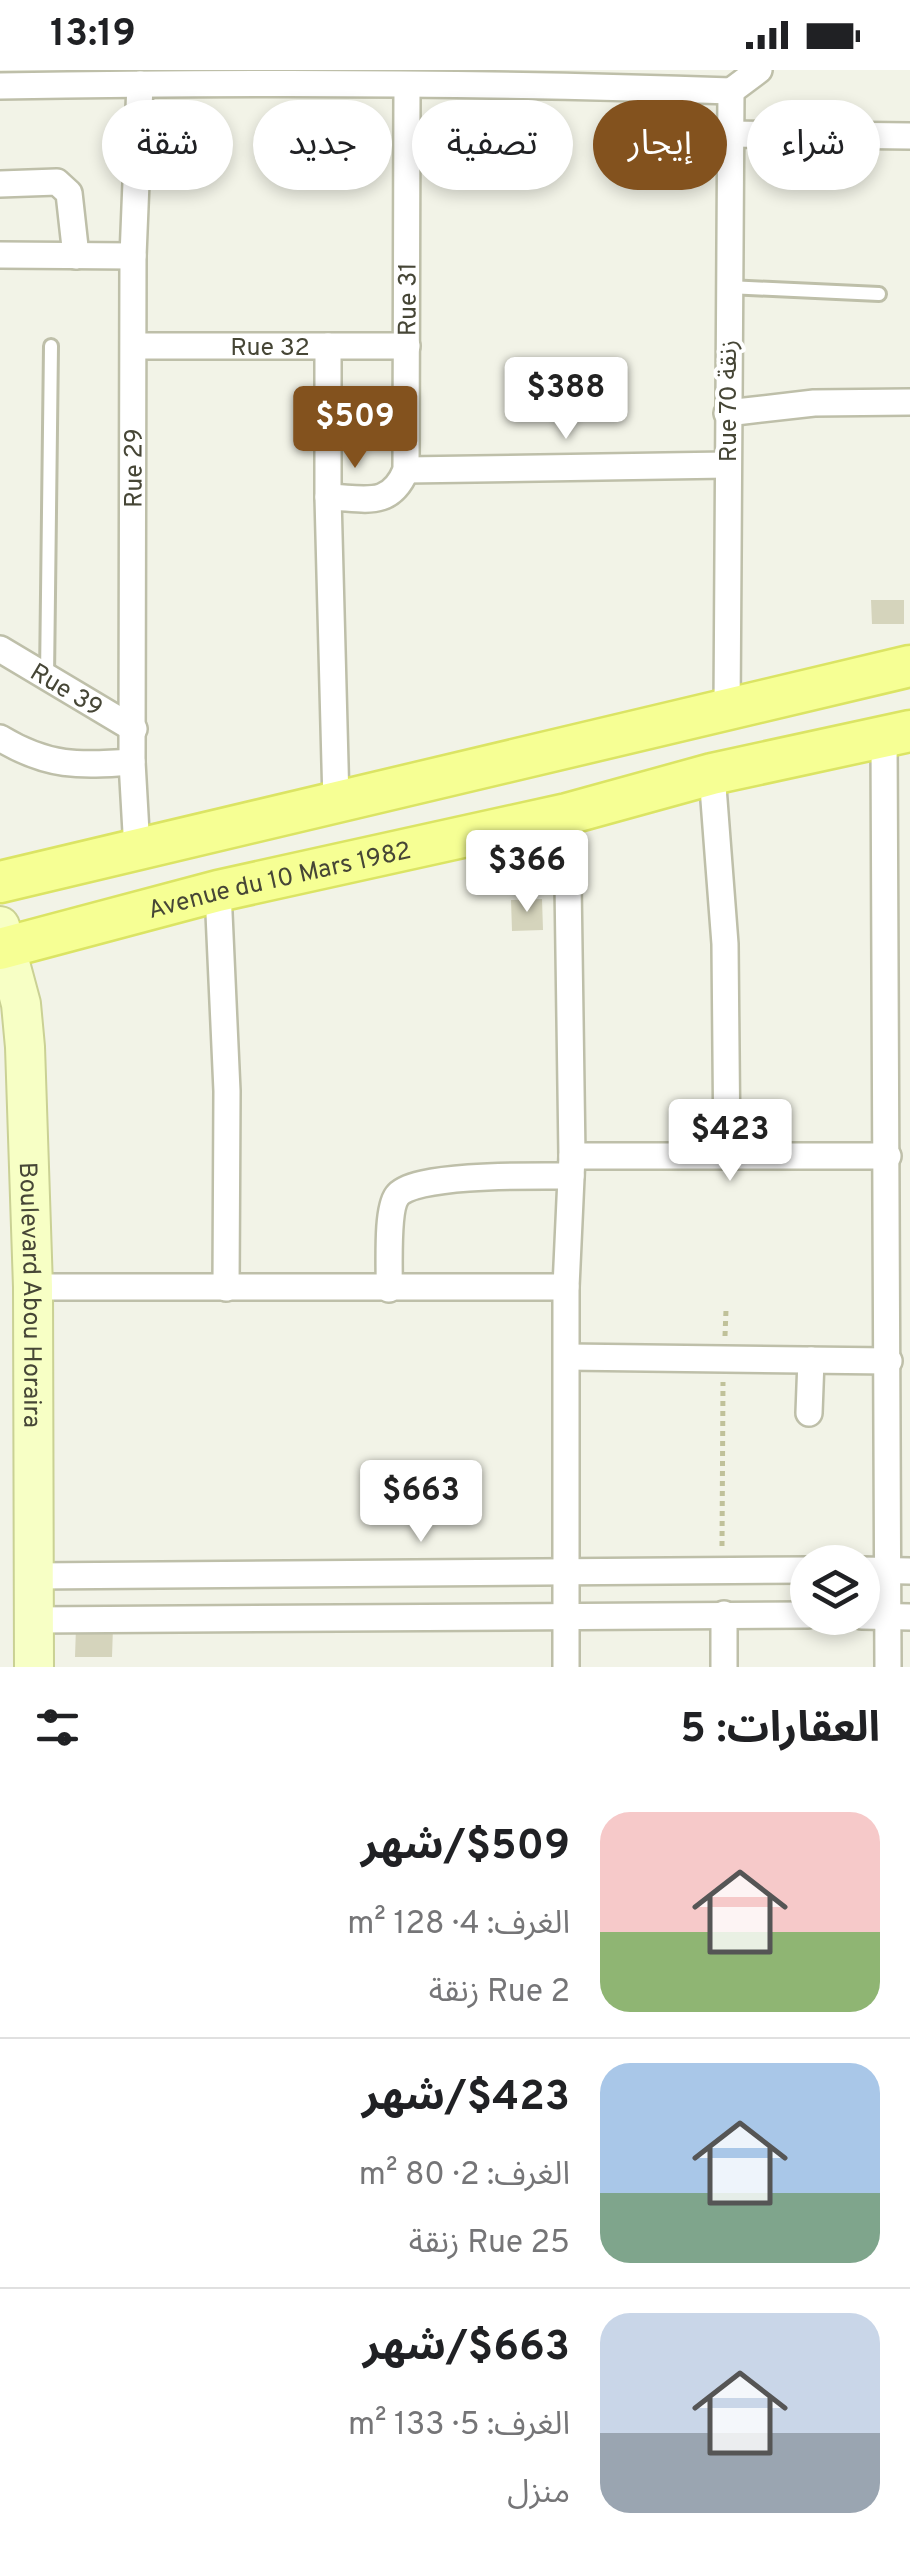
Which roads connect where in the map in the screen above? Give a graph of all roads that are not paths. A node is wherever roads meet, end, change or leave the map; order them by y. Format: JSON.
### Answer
{"nodes":[{"id":1,"x":759,"y":70,"type":"edge"},
{"id":2,"x":330,"y":76,"type":"edge"},
{"id":3,"x":544,"y":77,"type":"edge"},
{"id":4,"x":140,"y":84,"type":"junction"},
{"id":5,"x":407,"y":84,"type":"junction"},
{"id":6,"x":0,"y":86,"type":"edge"},
{"id":7,"x":731,"y":90,"type":"junction"},
{"id":8,"x":730,"y":134,"type":"junction"},
{"id":9,"x":910,"y":136,"type":"edge"},
{"id":10,"x":0,"y":184,"type":"edge"},
{"id":11,"x":0,"y":255,"type":"edge"},
{"id":12,"x":76,"y":256,"type":"junction"},
{"id":13,"x":133,"y":256,"type":"junction"},
{"id":14,"x":728,"y":288,"type":"junction"},
{"id":15,"x":879,"y":294,"type":"dead end"},
{"id":16,"x":51,"y":346,"type":"dead end"},
{"id":17,"x":135,"y":346,"type":"junction"},
{"id":18,"x":328,"y":346,"type":"junction"},
{"id":19,"x":406,"y":346,"type":"junction"},
{"id":20,"x":910,"y":402,"type":"edge"},
{"id":21,"x":726,"y":413,"type":"junction"},
{"id":22,"x":727,"y":465,"type":"junction"},
{"id":23,"x":406,"y":470,"type":"junction"},
{"id":24,"x":328,"y":497,"type":"junction"},
{"id":25,"x":0,"y":649,"type":"edge"},
{"id":26,"x":910,"y":666,"type":"edge"},
{"id":27,"x":47,"y":677,"type":"junction"},
{"id":28,"x":727,"y":711,"type":"junction"},
{"id":29,"x":134,"y":728,"type":"junction"},
{"id":30,"x":897,"y":734,"type":"edge"},
{"id":31,"x":0,"y":738,"type":"edge"},
{"id":32,"x":132,"y":762,"type":"junction"},
{"id":33,"x":712,"y":774,"type":"junction"},
{"id":34,"x":336,"y":802,"type":"junction"},
{"id":35,"x":568,"y":814,"type":"junction"},
{"id":36,"x":137,"y":850,"type":"junction"},
{"id":37,"x":0,"y":882,"type":"edge"},
{"id":38,"x":218,"y":892,"type":"junction"},
{"id":39,"x":2,"y":941,"type":"edge"},
{"id":40,"x":727,"y":1156,"type":"junction"},
{"id":41,"x":888,"y":1156,"type":"junction"},
{"id":42,"x":571,"y":1166,"type":"junction"},
{"id":43,"x":32,"y":1286,"type":"junction"},
{"id":44,"x":566,"y":1287,"type":"junction"},
{"id":45,"x":226,"y":1288,"type":"junction"},
{"id":46,"x":389,"y":1289,"type":"junction"},
{"id":47,"x":567,"y":1357,"type":"junction"},
{"id":48,"x":811,"y":1360,"type":"junction"},
{"id":49,"x":889,"y":1360,"type":"junction"},
{"id":50,"x":809,"y":1413,"type":"dead end"},
{"id":51,"x":790,"y":1570,"type":"edge"},
{"id":52,"x":565,"y":1571,"type":"junction"},
{"id":53,"x":887,"y":1571,"type":"edge"},
{"id":54,"x":34,"y":1576,"type":"junction"},
{"id":55,"x":724,"y":1614,"type":"junction"},
{"id":56,"x":790,"y":1615,"type":"edge"},
{"id":57,"x":887,"y":1616,"type":"edge"},
{"id":58,"x":566,"y":1617,"type":"junction"},
{"id":59,"x":34,"y":1620,"type":"junction"},
{"id":60,"x":34,"y":1667,"type":"edge"},
{"id":61,"x":566,"y":1667,"type":"edge"},
{"id":62,"x":724,"y":1667,"type":"edge"},
{"id":63,"x":888,"y":1667,"type":"edge"}],
"edges":[{"from":1,"to":7,"type":"street"},
{"from":2,"to":4,"type":"street"},
{"from":2,"to":5,"type":"street"},
{"from":3,"to":5,"type":"street"},
{"from":3,"to":7,"type":"street"},
{"from":4,"to":6,"type":"street"},
{"from":4,"to":13,"type":"street","name":"Rue 29"},
{"from":5,"to":19,"type":"street","name":"Rue 31"},
{"from":7,"to":8,"type":"street","name":"Rue 70 زنقة"},
{"from":8,"to":9,"type":"street"},
{"from":8,"to":14,"type":"street","name":"Rue 70 زنقة"},
{"from":10,"to":12,"type":"street"},
{"from":11,"to":12,"type":"street"},
{"from":12,"to":13,"type":"street"},
{"from":13,"to":17,"type":"street","name":"Rue 29"},
{"from":14,"to":15,"type":"lane"},
{"from":14,"to":21,"type":"street","name":"Rue 70 زنقة"},
{"from":16,"to":27,"type":"lane"},
{"from":17,"to":18,"type":"street","name":"Rue 32"},
{"from":17,"to":29,"type":"street","name":"Rue 29"},
{"from":18,"to":19,"type":"street","name":"Rue 32"},
{"from":18,"to":24,"type":"street"},
{"from":19,"to":23,"type":"street","name":"Rue 31"},
{"from":20,"to":21,"type":"street"},
{"from":21,"to":22,"type":"street","name":"Rue 70 زنقة"},
{"from":22,"to":23,"type":"street"},
{"from":22,"to":28,"type":"street","name":"Rue 70 زنقة"},
{"from":23,"to":24,"type":"street"},
{"from":24,"to":34,"type":"street"},
{"from":25,"to":27,"type":"street","name":"Rue 39"},
{"from":26,"to":28,"type":"main road"},
{"from":27,"to":29,"type":"street","name":"Rue 39"},
{"from":28,"to":34,"type":"main road"},
{"from":29,"to":32,"type":"street","name":"Rue 29"},
{"from":30,"to":33,"type":"main road","name":"Avenue du 10 Mars 1982"},
{"from":30,"to":41,"type":"street"},
{"from":31,"to":32,"type":"street"},
{"from":32,"to":36,"type":"street","name":"Rue 29"},
{"from":33,"to":35,"type":"main road","name":"Avenue du 10 Mars 1982"},
{"from":33,"to":40,"type":"street"},
{"from":34,"to":36,"type":"main road"},
{"from":35,"to":38,"type":"main road","name":"Avenue du 10 Mars 1982"},
{"from":35,"to":42,"type":"street"},
{"from":36,"to":37,"type":"main road"},
{"from":38,"to":39,"type":"main road","name":"Avenue du 10 Mars 1982"},
{"from":38,"to":45,"type":"street"},
{"from":39,"to":43,"type":"main road","name":"Boulevard Abou Horaira"},
{"from":40,"to":41,"type":"street"},
{"from":40,"to":42,"type":"street"},
{"from":41,"to":49,"type":"street"},
{"from":42,"to":44,"type":"street"},
{"from":42,"to":46,"type":"street"},
{"from":43,"to":45,"type":"street"},
{"from":43,"to":54,"type":"main road","name":"Boulevard Abou Horaira"},
{"from":44,"to":46,"type":"street"},
{"from":44,"to":47,"type":"street"},
{"from":45,"to":46,"type":"street"},
{"from":47,"to":48,"type":"street"},
{"from":47,"to":52,"type":"street"},
{"from":48,"to":49,"type":"street"},
{"from":48,"to":50,"type":"street"},
{"from":49,"to":53,"type":"street"},
{"from":51,"to":52,"type":"street"},
{"from":52,"to":54,"type":"street"},
{"from":52,"to":58,"type":"street"},
{"from":53,"to":57,"type":"street"},
{"from":54,"to":59,"type":"main road","name":"Boulevard Abou Horaira"},
{"from":55,"to":56,"type":"street"},
{"from":55,"to":58,"type":"street"},
{"from":55,"to":62,"type":"street"},
{"from":57,"to":63,"type":"street"},
{"from":58,"to":59,"type":"street"},
{"from":58,"to":61,"type":"street"},
{"from":59,"to":60,"type":"main road","name":"Boulevard Abou Horaira"}]}
